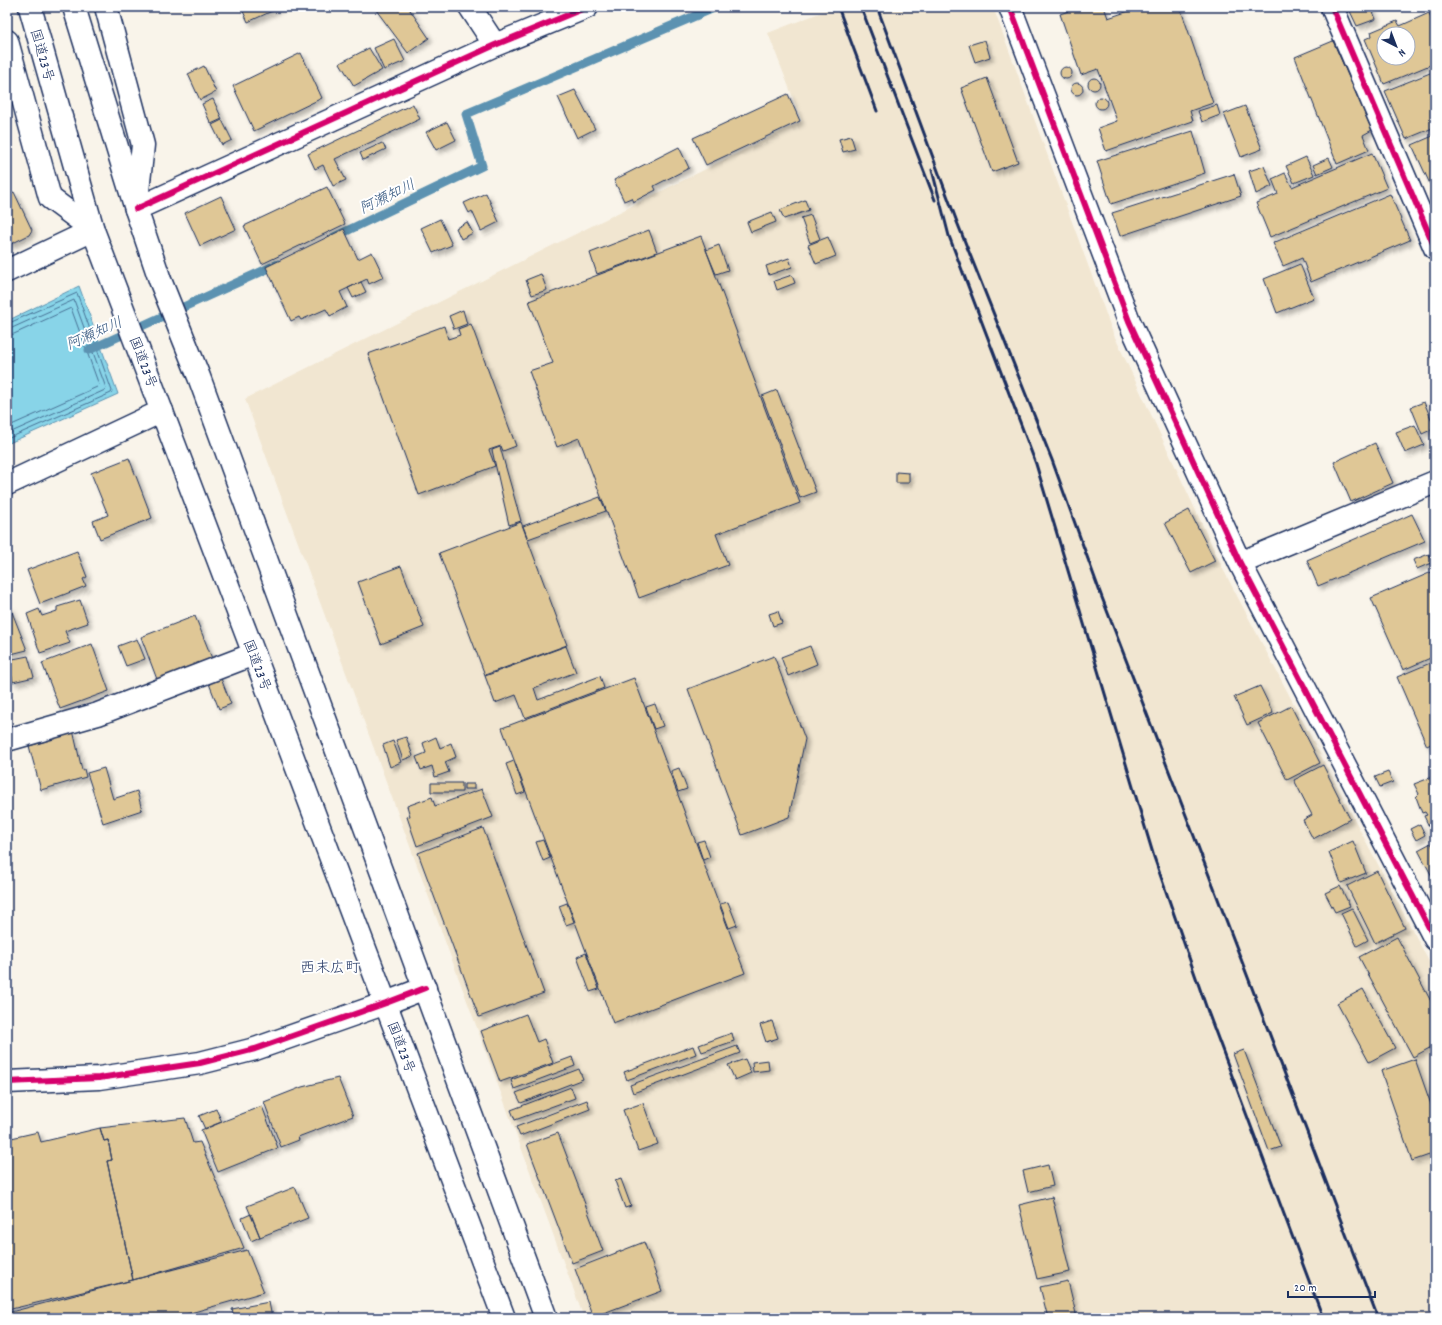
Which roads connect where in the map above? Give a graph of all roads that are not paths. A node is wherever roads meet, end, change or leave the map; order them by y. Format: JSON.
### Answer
{"nodes":[{"id":1,"x":30,"y":7,"type":"edge"},
{"id":2,"x":74,"y":7,"type":"edge"},
{"id":3,"x":106,"y":7,"type":"edge"},
{"id":4,"x":470,"y":7,"type":"edge"},
{"id":5,"x":587,"y":7,"type":"edge"},
{"id":6,"x":1332,"y":7,"type":"edge"},
{"id":7,"x":1012,"y":8,"type":"edge"},
{"id":8,"x":7,"y":41,"type":"edge"},
{"id":9,"x":496,"y":45,"type":"junction"},
{"id":10,"x":136,"y":208,"type":"junction"},
{"id":11,"x":1429,"y":220,"type":"edge"},
{"id":12,"x":95,"y":236,"type":"junction"},
{"id":13,"x":1435,"y":248,"type":"edge"},
{"id":14,"x":7,"y":271,"type":"edge"},
{"id":15,"x":162,"y":411,"type":"junction"},
{"id":16,"x":1435,"y":482,"type":"edge"},
{"id":17,"x":7,"y":484,"type":"edge"},
{"id":18,"x":1240,"y":563,"type":"junction"},
{"id":19,"x":254,"y":654,"type":"junction"},
{"id":20,"x":7,"y":740,"type":"edge"},
{"id":21,"x":1435,"y":939,"type":"edge"},
{"id":22,"x":424,"y":988,"type":"junction"},
{"id":23,"x":386,"y":1003,"type":"junction"},
{"id":24,"x":7,"y":1082,"type":"edge"},
{"id":25,"x":501,"y":1317,"type":"edge"},
{"id":26,"x":546,"y":1318,"type":"edge"}],
"edges":[{"from":1,"to":12,"type":"main road","name":"国道23号"},
{"from":2,"to":10,"type":"main road"},
{"from":3,"to":10,"type":"main road"},
{"from":4,"to":9,"type":"main road"},
{"from":5,"to":9,"type":"main road"},
{"from":6,"to":11,"type":"main road"},
{"from":7,"to":18,"type":"main road"},
{"from":8,"to":12,"type":"main road"},
{"from":9,"to":10,"type":"main road"},
{"from":10,"to":22,"type":"main road"},
{"from":11,"to":13,"type":"main road"},
{"from":12,"to":14,"type":"main road"},
{"from":12,"to":15,"type":"main road","name":"国道23号"},
{"from":15,"to":17,"type":"main road"},
{"from":15,"to":19,"type":"main road","name":"国道23号"},
{"from":16,"to":18,"type":"main road"},
{"from":18,"to":21,"type":"main road"},
{"from":19,"to":20,"type":"main road"},
{"from":19,"to":23,"type":"main road","name":"国道23号"},
{"from":22,"to":23,"type":"main road"},
{"from":22,"to":26,"type":"main road"},
{"from":23,"to":24,"type":"main road"},
{"from":23,"to":25,"type":"main road","name":"国道23号"}]}
